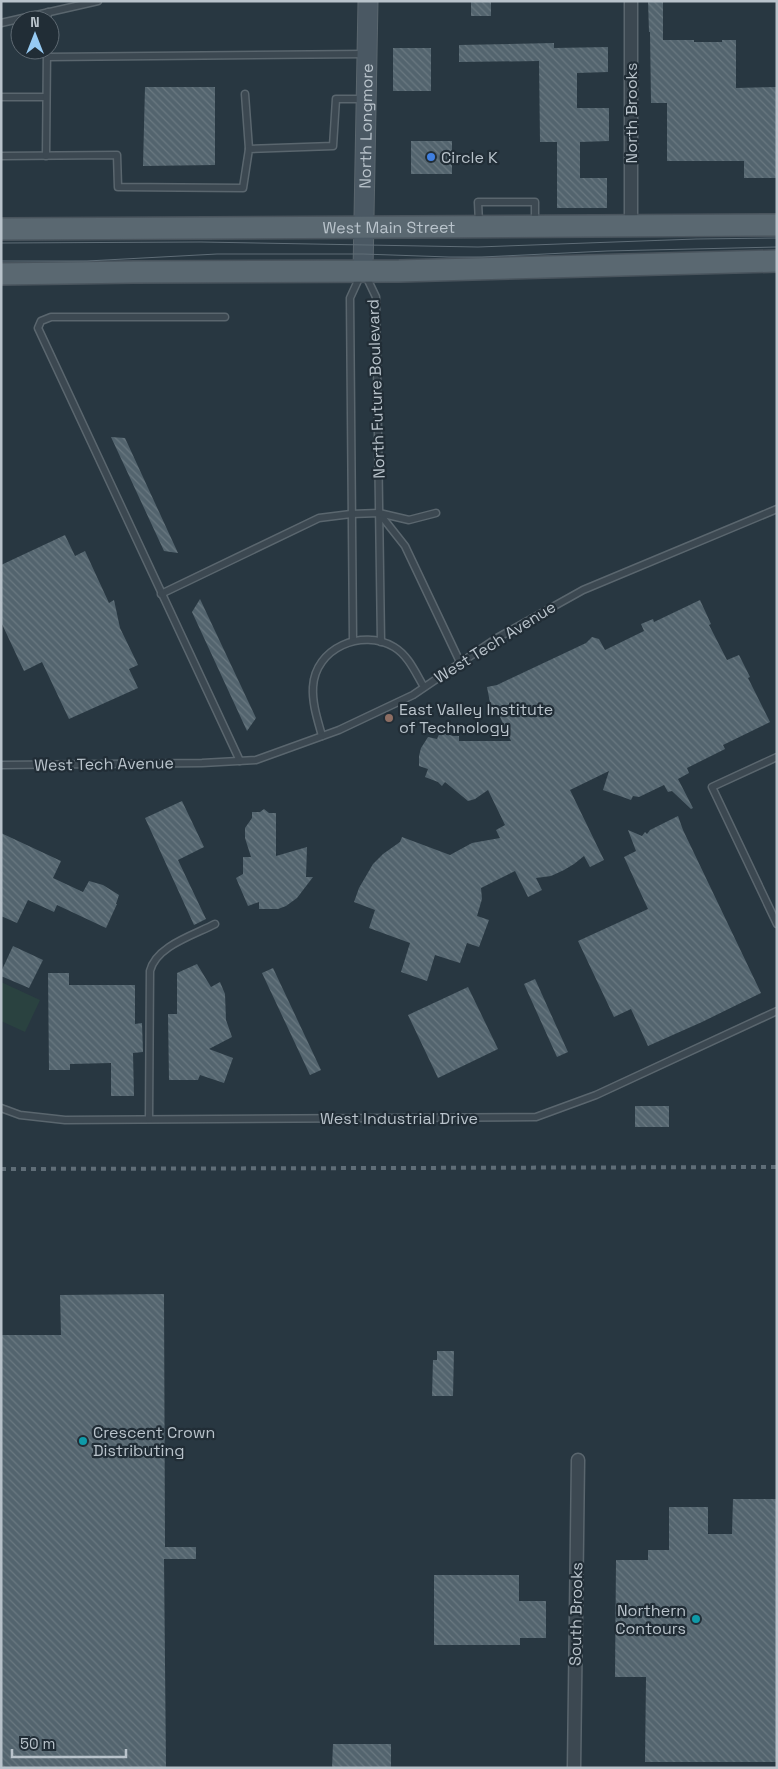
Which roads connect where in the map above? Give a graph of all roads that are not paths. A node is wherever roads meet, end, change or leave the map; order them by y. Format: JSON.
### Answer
{"nodes":[{"id":1,"x":98,"y":1,"type":"edge"},
{"id":2,"x":368,"y":1,"type":"edge"},
{"id":3,"x":631,"y":1,"type":"edge"},
{"id":4,"x":57,"y":10,"type":"edge"},
{"id":5,"x":60,"y":53,"type":"edge"},
{"id":6,"x":367,"y":54,"type":"junction"},
{"id":7,"x":47,"y":60,"type":"edge"},
{"id":8,"x":246,"y":94,"type":"dead end"},
{"id":9,"x":1,"y":97,"type":"edge"},
{"id":10,"x":46,"y":97,"type":"junction"},
{"id":11,"x":366,"y":98,"type":"junction"},
{"id":12,"x":249,"y":149,"type":"junction"},
{"id":13,"x":1,"y":156,"type":"edge"},
{"id":14,"x":46,"y":156,"type":"junction"},
{"id":15,"x":631,"y":225,"type":"junction"},
{"id":16,"x":777,"y":225,"type":"edge"},
{"id":17,"x":479,"y":226,"type":"junction"},
{"id":18,"x":535,"y":226,"type":"junction"},
{"id":19,"x":363,"y":227,"type":"junction"},
{"id":20,"x":1,"y":229,"type":"edge"},
{"id":21,"x":363,"y":260,"type":"junction"},
{"id":22,"x":777,"y":261,"type":"edge"},
{"id":23,"x":1,"y":274,"type":"edge"},
{"id":24,"x":226,"y":317,"type":"dead end"},
{"id":25,"x":777,"y":509,"type":"edge"},
{"id":26,"x":379,"y":513,"type":"junction"},
{"id":27,"x":436,"y":513,"type":"dead end"},
{"id":28,"x":351,"y":514,"type":"junction"},
{"id":29,"x":161,"y":594,"type":"junction"},
{"id":30,"x":353,"y":640,"type":"junction"},
{"id":31,"x":381,"y":642,"type":"junction"},
{"id":32,"x":460,"y":662,"type":"junction"},
{"id":33,"x":424,"y":687,"type":"junction"},
{"id":34,"x":322,"y":736,"type":"junction"},
{"id":35,"x":777,"y":757,"type":"edge"},
{"id":36,"x":240,"y":761,"type":"junction"},
{"id":37,"x":1,"y":765,"type":"edge"},
{"id":38,"x":215,"y":924,"type":"dead end"},
{"id":39,"x":777,"y":924,"type":"edge"},
{"id":40,"x":777,"y":1011,"type":"edge"},
{"id":41,"x":1,"y":1108,"type":"edge"},
{"id":42,"x":149,"y":1119,"type":"junction"},
{"id":43,"x":578,"y":1460,"type":"dead end"},
{"id":44,"x":574,"y":1768,"type":"edge"}],
"edges":[{"from":1,"to":4,"type":"lane"},
{"from":2,"to":6,"type":"street","name":"North Longmore"},
{"from":3,"to":15,"type":"street","name":"North Brooks"},
{"from":5,"to":6,"type":"lane"},
{"from":6,"to":11,"type":"street","name":"North Longmore"},
{"from":7,"to":10,"type":"lane"},
{"from":8,"to":12,"type":"lane"},
{"from":9,"to":10,"type":"lane"},
{"from":10,"to":14,"type":"lane"},
{"from":11,"to":12,"type":"lane"},
{"from":11,"to":19,"type":"street","name":"North Longmore"},
{"from":12,"to":14,"type":"lane"},
{"from":13,"to":14,"type":"lane"},
{"from":15,"to":16,"type":"main road","name":"West Main Street"},
{"from":15,"to":18,"type":"main road","name":"West Main Street"},
{"from":17,"to":18,"type":"main road","name":"West Main Street"},
{"from":17,"to":18,"type":"lane"},
{"from":17,"to":19,"type":"main road","name":"West Main Street"},
{"from":19,"to":20,"type":"main road","name":"West Main Street"},
{"from":19,"to":21,"type":"street","name":"North Longmore"},
{"from":21,"to":22,"type":"main road"},
{"from":21,"to":23,"type":"main road"},
{"from":21,"to":26,"type":"lane","name":"North Future Boulevard"},
{"from":21,"to":28,"type":"lane","name":"North Future Boulevard"},
{"from":24,"to":29,"type":"lane"},
{"from":25,"to":32,"type":"lane","name":"West Tech Avenue"},
{"from":26,"to":27,"type":"lane"},
{"from":26,"to":28,"type":"lane"},
{"from":26,"to":31,"type":"lane","name":"North Future Boulevard"},
{"from":26,"to":32,"type":"lane"},
{"from":28,"to":29,"type":"lane"},
{"from":28,"to":30,"type":"lane","name":"North Future Boulevard"},
{"from":29,"to":36,"type":"lane"},
{"from":30,"to":31,"type":"lane"},
{"from":30,"to":34,"type":"lane"},
{"from":31,"to":33,"type":"lane"},
{"from":32,"to":33,"type":"lane","name":"West Tech Avenue"},
{"from":33,"to":34,"type":"lane","name":"West Tech Avenue"},
{"from":34,"to":36,"type":"lane","name":"West Tech Avenue"},
{"from":35,"to":39,"type":"lane"},
{"from":36,"to":37,"type":"lane","name":"West Tech Avenue"},
{"from":38,"to":42,"type":"lane"},
{"from":40,"to":42,"type":"lane","name":"West Industrial Drive"},
{"from":41,"to":42,"type":"lane","name":"West Industrial Drive"},
{"from":43,"to":44,"type":"street","name":"South Brooks"}]}
